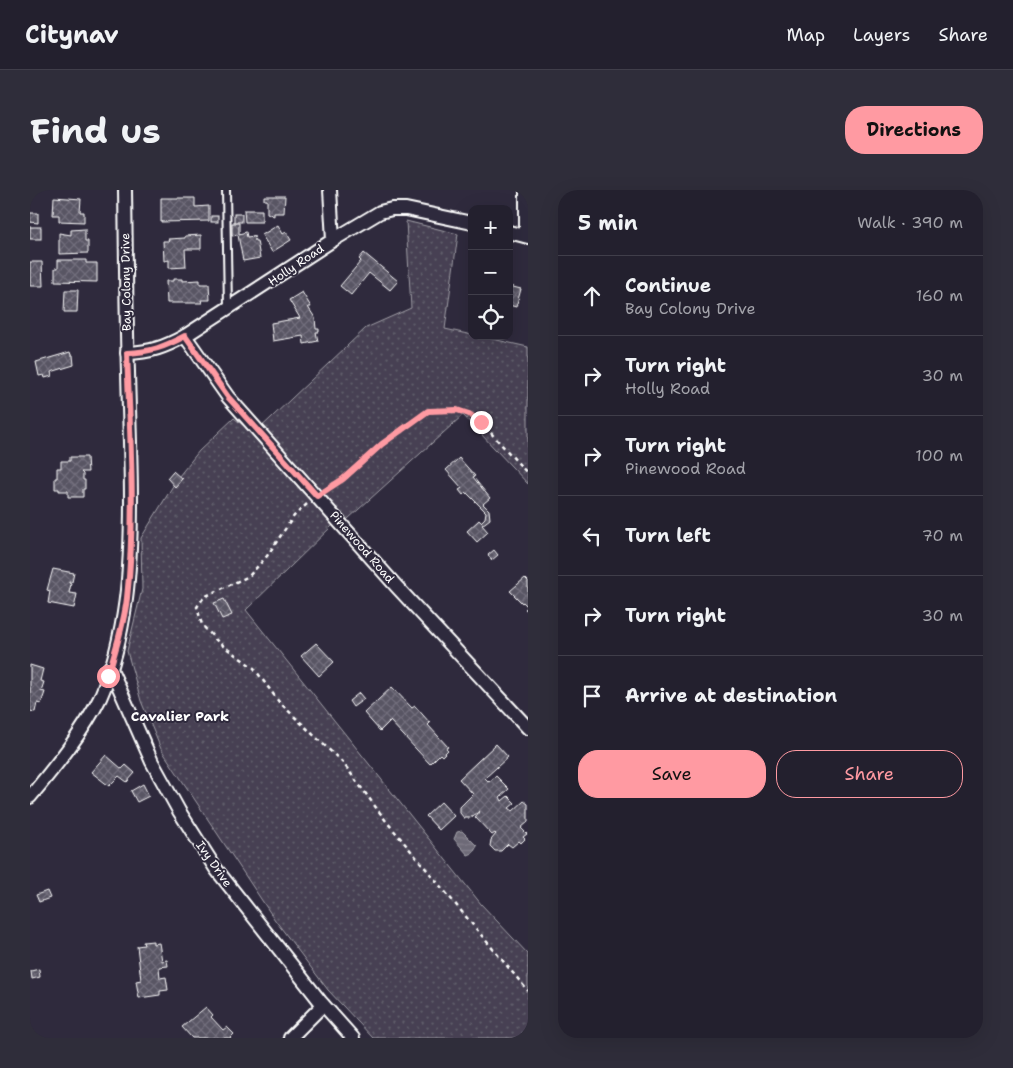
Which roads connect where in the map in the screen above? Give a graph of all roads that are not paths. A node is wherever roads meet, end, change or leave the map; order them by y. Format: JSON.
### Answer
{"nodes":[{"id":1,"x":125,"y":190,"type":"edge"},
{"id":2,"x":226,"y":190,"type":"edge"},
{"id":3,"x":330,"y":190,"type":"edge"},
{"id":4,"x":526,"y":190,"type":"edge"},
{"id":5,"x":468,"y":222,"type":"edge"},
{"id":6,"x":513,"y":233,"type":"edge"},
{"id":7,"x":527,"y":237,"type":"edge"},
{"id":8,"x":333,"y":240,"type":"junction"},
{"id":9,"x":228,"y":309,"type":"junction"},
{"id":10,"x":185,"y":336,"type":"junction"},
{"id":11,"x":127,"y":353,"type":"junction"},
{"id":12,"x":110,"y":667,"type":"junction"},
{"id":13,"x":528,"y":728,"type":"edge"},
{"id":14,"x":30,"y":797,"type":"edge"},
{"id":15,"x":323,"y":1005,"type":"junction"},
{"id":16,"x":290,"y":1038,"type":"edge"},
{"id":17,"x":353,"y":1038,"type":"edge"}],
"edges":[{"from":1,"to":11,"type":"street","name":"Bay Colony Drive"},
{"from":2,"to":9,"type":"lane"},
{"from":3,"to":8,"type":"street"},
{"from":4,"to":7,"type":"street"},
{"from":5,"to":8,"type":"street","name":"Holly Road"},
{"from":6,"to":7,"type":"street"},
{"from":8,"to":9,"type":"street","name":"Holly Road"},
{"from":9,"to":10,"type":"street","name":"Holly Road"},
{"from":10,"to":11,"type":"street","name":"Holly Road"},
{"from":10,"to":13,"type":"street","name":"Pinewood Road"},
{"from":11,"to":12,"type":"street","name":"Bay Colony Drive"},
{"from":12,"to":14,"type":"street","name":"Bay Colony Drive"},
{"from":12,"to":15,"type":"street","name":"Ivy Drive"},
{"from":15,"to":16,"type":"street"},
{"from":15,"to":17,"type":"street","name":"Ivy Drive"}]}
